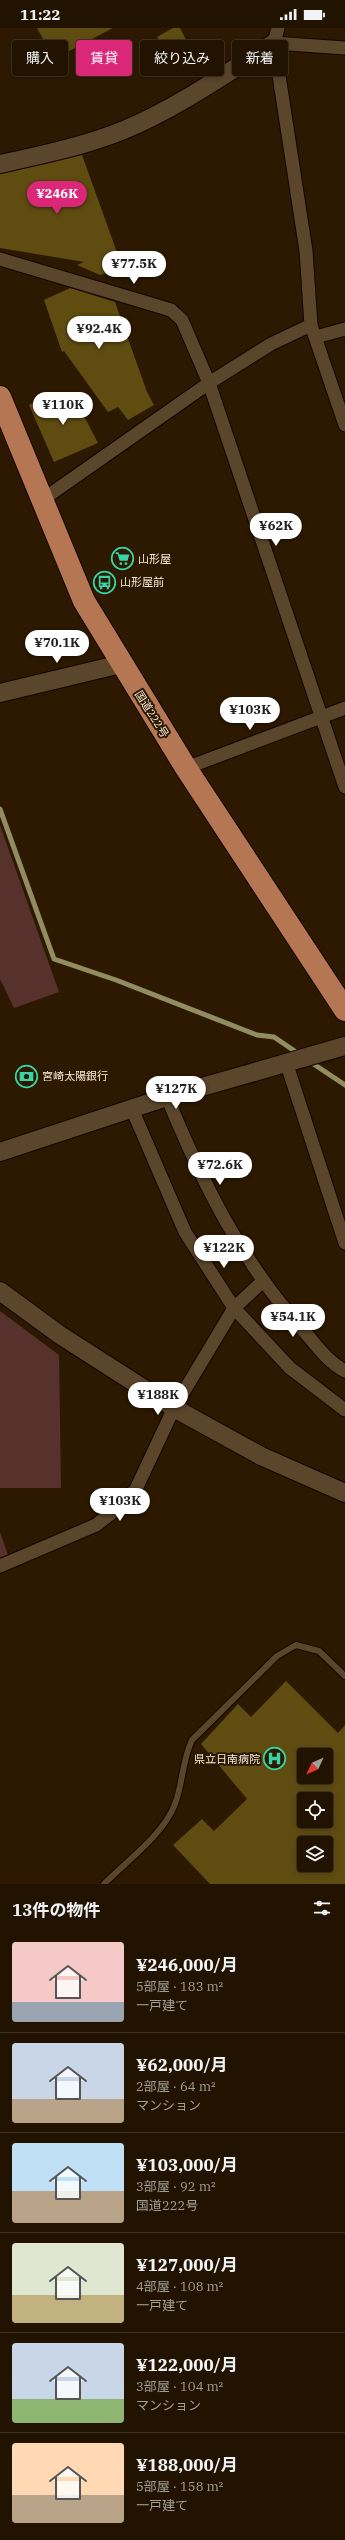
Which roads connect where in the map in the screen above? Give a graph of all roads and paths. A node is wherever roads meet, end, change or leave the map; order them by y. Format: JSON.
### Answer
{"nodes":[{"id":1,"x":276,"y":36,"type":"edge"},
{"id":2,"x":345,"y":48,"type":"edge"},
{"id":3,"x":0,"y":164,"type":"edge"},
{"id":4,"x":0,"y":259,"type":"edge"},
{"id":5,"x":311,"y":325,"type":"junction"},
{"id":6,"x":345,"y":329,"type":"edge"},
{"id":7,"x":316,"y":337,"type":"junction"},
{"id":8,"x":209,"y":383,"type":"junction"},
{"id":9,"x":0,"y":397,"type":"edge"},
{"id":10,"x":345,"y":425,"type":"edge"},
{"id":11,"x":42,"y":500,"type":"junction"},
{"id":12,"x":121,"y":664,"type":"junction"},
{"id":13,"x":0,"y":693,"type":"edge"},
{"id":14,"x":345,"y":708,"type":"edge"},
{"id":15,"x":322,"y":718,"type":"junction"},
{"id":16,"x":186,"y":768,"type":"junction"},
{"id":17,"x":345,"y":787,"type":"edge"},
{"id":18,"x":345,"y":1010,"type":"edge"},
{"id":19,"x":345,"y":1046,"type":"edge"},
{"id":20,"x":287,"y":1064,"type":"junction"},
{"id":21,"x":167,"y":1097,"type":"junction"},
{"id":22,"x":132,"y":1108,"type":"junction"},
{"id":23,"x":0,"y":1152,"type":"edge"},
{"id":24,"x":345,"y":1243,"type":"edge"},
{"id":25,"x":263,"y":1281,"type":"junction"},
{"id":26,"x":0,"y":1291,"type":"edge"},
{"id":27,"x":234,"y":1308,"type":"junction"},
{"id":28,"x":345,"y":1371,"type":"edge"},
{"id":29,"x":174,"y":1408,"type":"junction"},
{"id":30,"x":345,"y":1410,"type":"edge"},
{"id":31,"x":345,"y":1493,"type":"edge"},
{"id":32,"x":0,"y":1566,"type":"edge"},
{"id":33,"x":345,"y":1676,"type":"edge"},
{"id":34,"x":104,"y":1884,"type":"edge"}],
"edges":[{"from":1,"to":2,"type":"street"},
{"from":1,"to":3,"type":"street"},
{"from":1,"to":5,"type":"street"},
{"from":4,"to":8,"type":"street"},
{"from":5,"to":7,"type":"street"},
{"from":5,"to":8,"type":"street"},
{"from":6,"to":7,"type":"street"},
{"from":7,"to":10,"type":"street"},
{"from":8,"to":11,"type":"street"},
{"from":8,"to":15,"type":"street"},
{"from":9,"to":11,"type":"highway","name":"国道222号"},
{"from":11,"to":12,"type":"highway","name":"国道222号"},
{"from":12,"to":13,"type":"street"},
{"from":12,"to":16,"type":"highway","name":"国道222号"},
{"from":14,"to":15,"type":"street"},
{"from":15,"to":16,"type":"street"},
{"from":15,"to":17,"type":"street"},
{"from":16,"to":18,"type":"highway","name":"国道222号"},
{"from":19,"to":20,"type":"street"},
{"from":20,"to":21,"type":"street"},
{"from":20,"to":24,"type":"street"},
{"from":21,"to":22,"type":"street"},
{"from":21,"to":25,"type":"street"},
{"from":22,"to":23,"type":"street"},
{"from":22,"to":27,"type":"street"},
{"from":25,"to":27,"type":"street"},
{"from":25,"to":28,"type":"street"},
{"from":26,"to":29,"type":"street"},
{"from":27,"to":29,"type":"street"},
{"from":27,"to":30,"type":"street"},
{"from":29,"to":31,"type":"street"},
{"from":29,"to":32,"type":"street"},
{"from":33,"to":34,"type":"lane"}]}
